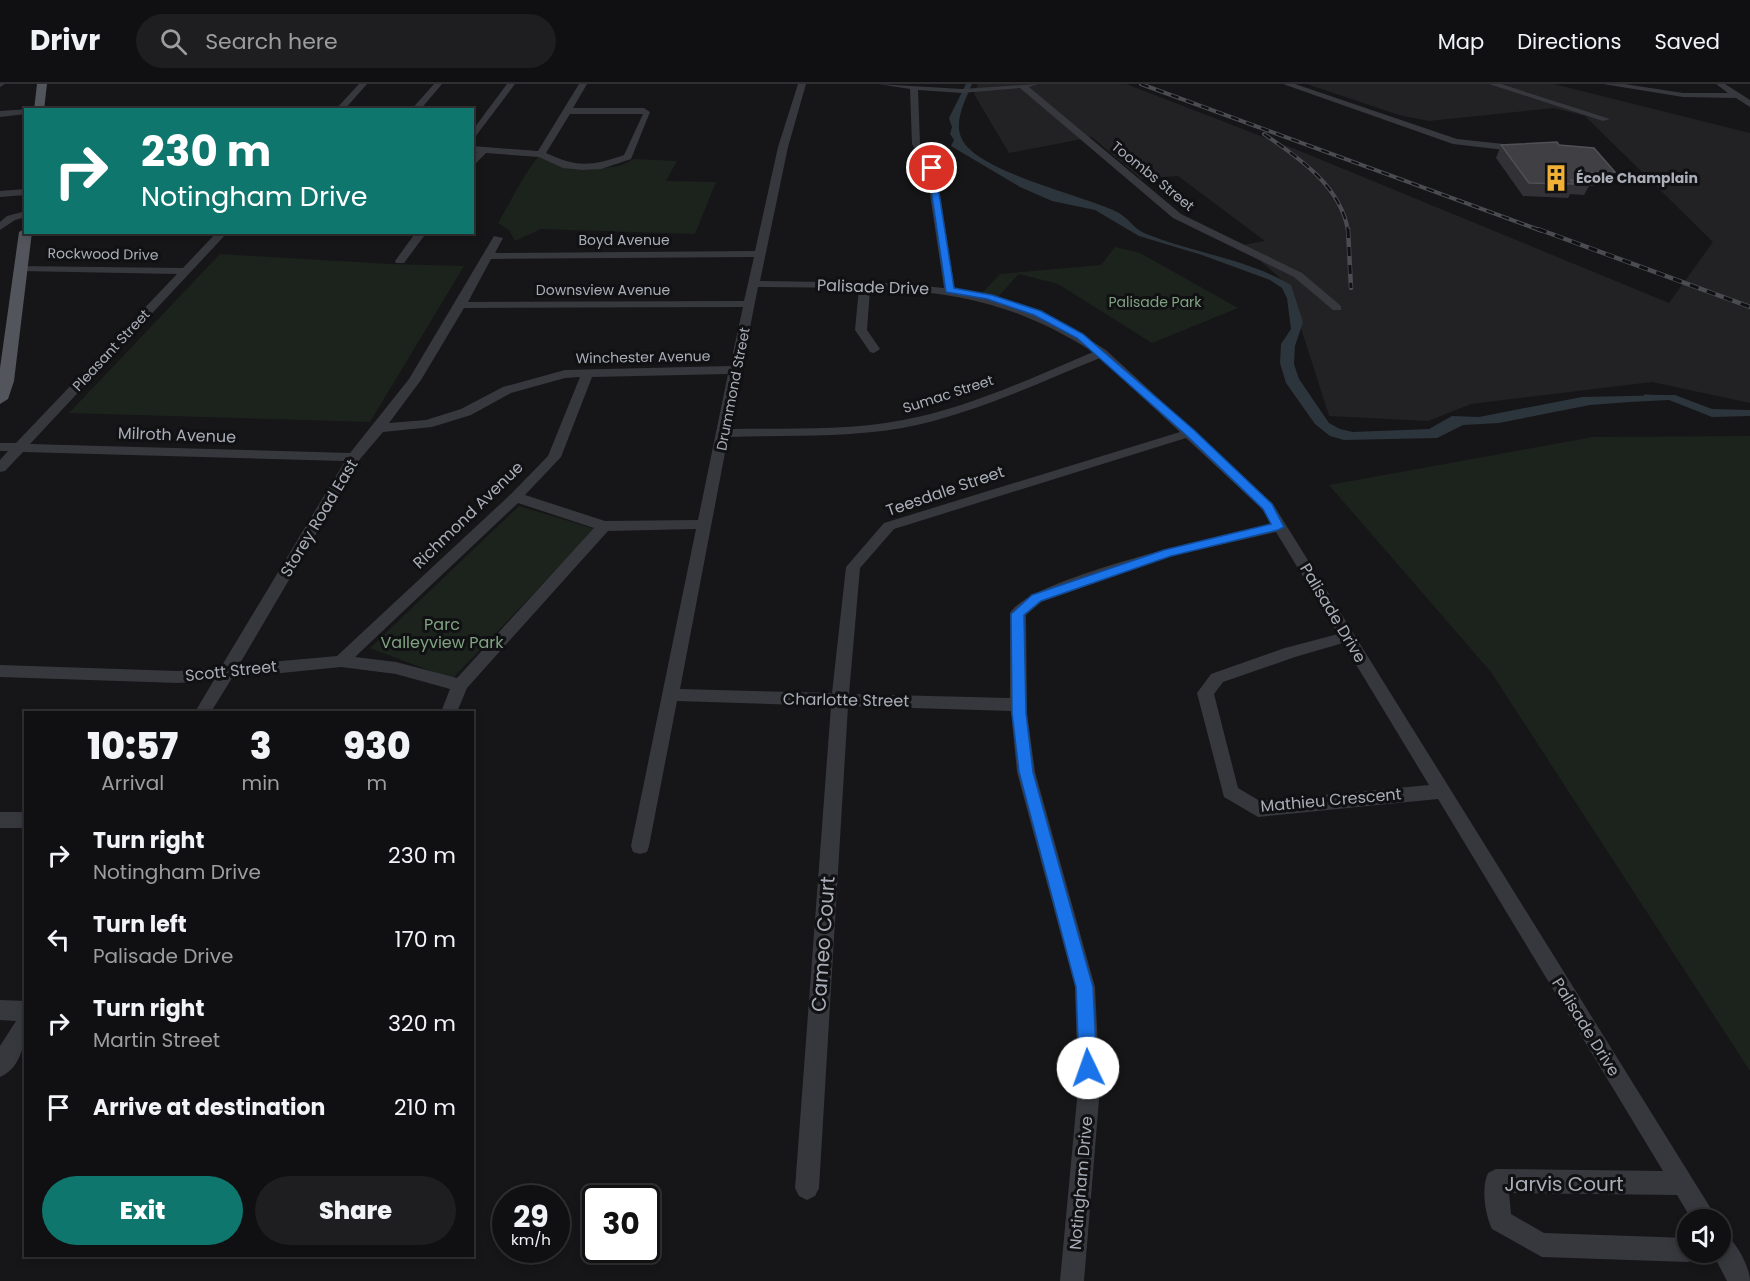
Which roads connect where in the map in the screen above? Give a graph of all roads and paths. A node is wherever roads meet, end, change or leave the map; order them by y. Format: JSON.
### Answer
{"nodes":[{"id":1,"x":42,"y":84,"type":"edge"},
{"id":2,"x":363,"y":84,"type":"edge"},
{"id":3,"x":438,"y":84,"type":"edge"},
{"id":4,"x":511,"y":84,"type":"edge"},
{"id":5,"x":583,"y":84,"type":"edge"},
{"id":6,"x":802,"y":84,"type":"edge"},
{"id":7,"x":882,"y":84,"type":"edge"},
{"id":8,"x":1035,"y":84,"type":"edge"},
{"id":9,"x":1287,"y":84,"type":"edge"},
{"id":10,"x":1493,"y":84,"type":"edge"},
{"id":11,"x":1607,"y":84,"type":"edge"},
{"id":12,"x":1720,"y":84,"type":"edge"},
{"id":13,"x":1023,"y":86,"type":"junction"},
{"id":14,"x":914,"y":88,"type":"junction"},
{"id":15,"x":1738,"y":96,"type":"junction"},
{"id":16,"x":1750,"y":104,"type":"edge"},
{"id":17,"x":39,"y":108,"type":"edge"},
{"id":18,"x":341,"y":108,"type":"edge"},
{"id":19,"x":417,"y":108,"type":"edge"},
{"id":20,"x":24,"y":111,"type":"edge"},
{"id":21,"x":567,"y":111,"type":"junction"},
{"id":22,"x":0,"y":114,"type":"edge"},
{"id":23,"x":1606,"y":119,"type":"dead end"},
{"id":24,"x":474,"y":135,"type":"edge"},
{"id":25,"x":474,"y":148,"type":"edge"},
{"id":26,"x":484,"y":149,"type":"junction"},
{"id":27,"x":1531,"y":149,"type":"edge"},
{"id":28,"x":541,"y":154,"type":"junction"},
{"id":29,"x":474,"y":162,"type":"edge"},
{"id":30,"x":24,"y":192,"type":"edge"},
{"id":31,"x":0,"y":194,"type":"edge"},
{"id":32,"x":24,"y":215,"type":"edge"},
{"id":33,"x":0,"y":227,"type":"edge"},
{"id":34,"x":26,"y":234,"type":"edge"},
{"id":35,"x":221,"y":234,"type":"edge"},
{"id":36,"x":420,"y":234,"type":"edge"},
{"id":37,"x":498,"y":238,"type":"dead end"},
{"id":38,"x":761,"y":254,"type":"junction"},
{"id":39,"x":488,"y":255,"type":"junction"},
{"id":40,"x":400,"y":261,"type":"dead end"},
{"id":41,"x":20,"y":268,"type":"junction"},
{"id":42,"x":186,"y":271,"type":"junction"},
{"id":43,"x":754,"y":284,"type":"junction"},
{"id":44,"x":865,"y":287,"type":"junction"},
{"id":45,"x":950,"y":290,"type":"junction"},
{"id":46,"x":750,"y":304,"type":"junction"},
{"id":47,"x":458,"y":305,"type":"junction"},
{"id":48,"x":1337,"y":308,"type":"dead end"},
{"id":49,"x":874,"y":349,"type":"dead end"},
{"id":50,"x":1102,"y":353,"type":"junction"},
{"id":51,"x":735,"y":370,"type":"junction"},
{"id":52,"x":588,"y":372,"type":"junction"},
{"id":53,"x":0,"y":399,"type":"edge"},
{"id":54,"x":382,"y":428,"type":"junction"},
{"id":55,"x":724,"y":432,"type":"junction"},
{"id":56,"x":1190,"y":433,"type":"junction"},
{"id":57,"x":0,"y":447,"type":"edge"},
{"id":58,"x":20,"y":448,"type":"junction"},
{"id":59,"x":354,"y":457,"type":"junction"},
{"id":60,"x":0,"y":468,"type":"edge"},
{"id":61,"x":516,"y":497,"type":"junction"},
{"id":62,"x":705,"y":524,"type":"junction"},
{"id":63,"x":604,"y":526,"type":"junction"},
{"id":64,"x":1278,"y":527,"type":"junction"},
{"id":65,"x":1346,"y":637,"type":"junction"},
{"id":66,"x":341,"y":661,"type":"junction"},
{"id":67,"x":228,"y":670,"type":"junction"},
{"id":68,"x":0,"y":671,"type":"edge"},
{"id":69,"x":460,"y":685,"type":"junction"},
{"id":70,"x":672,"y":695,"type":"junction"},
{"id":71,"x":841,"y":700,"type":"junction"},
{"id":72,"x":1019,"y":705,"type":"junction"},
{"id":73,"x":205,"y":711,"type":"edge"},
{"id":74,"x":449,"y":711,"type":"edge"},
{"id":75,"x":1442,"y":791,"type":"junction"},
{"id":76,"x":0,"y":820,"type":"edge"},
{"id":77,"x":24,"y":820,"type":"edge"},
{"id":78,"x":640,"y":846,"type":"dead end"},
{"id":79,"x":0,"y":1010,"type":"edge"},
{"id":80,"x":24,"y":1011,"type":"edge"},
{"id":81,"x":24,"y":1026,"type":"edge"},
{"id":82,"x":0,"y":1066,"type":"edge"},
{"id":83,"x":1683,"y":1183,"type":"junction"},
{"id":84,"x":807,"y":1188,"type":"dead end"},
{"id":85,"x":1699,"y":1209,"type":"edge"},
{"id":86,"x":1677,"y":1250,"type":"edge"},
{"id":87,"x":1730,"y":1263,"type":"edge"},
{"id":88,"x":1072,"y":1281,"type":"edge"},
{"id":89,"x":1740,"y":1281,"type":"edge"}],
"edges":[{"from":1,"to":17,"type":"main road"},
{"from":2,"to":18,"type":"street"},
{"from":3,"to":19,"type":"street"},
{"from":4,"to":24,"type":"street"},
{"from":5,"to":21,"type":"street"},
{"from":6,"to":38,"type":"street","name":"Drummond Street"},
{"from":7,"to":14,"type":"street"},
{"from":8,"to":13,"type":"street"},
{"from":9,"to":27,"type":"street"},
{"from":10,"to":23,"type":"street"},
{"from":11,"to":15,"type":"street"},
{"from":12,"to":15,"type":"street"},
{"from":13,"to":14,"type":"street"},
{"from":13,"to":48,"type":"street","name":"Toombs Street"},
{"from":14,"to":45,"type":"street"},
{"from":15,"to":16,"type":"street"},
{"from":20,"to":22,"type":"street"},
{"from":21,"to":28,"type":"street"},
{"from":21,"to":28,"type":"street"},
{"from":25,"to":26,"type":"street"},
{"from":26,"to":28,"type":"street"},
{"from":26,"to":29,"type":"street"},
{"from":30,"to":31,"type":"street"},
{"from":32,"to":33,"type":"street"},
{"from":34,"to":41,"type":"main road"},
{"from":35,"to":42,"type":"street","name":"Pleasant Street"},
{"from":36,"to":40,"type":"street"},
{"from":37,"to":39,"type":"street","name":"Storey Road East"},
{"from":38,"to":39,"type":"street","name":"Boyd Avenue"},
{"from":38,"to":43,"type":"street","name":"Drummond Street"},
{"from":39,"to":47,"type":"street","name":"Storey Road East"},
{"from":41,"to":42,"type":"street","name":"Rockwood Drive"},
{"from":41,"to":53,"type":"main road"},
{"from":42,"to":58,"type":"street","name":"Pleasant Street"},
{"from":43,"to":44,"type":"street","name":"Palisade Drive"},
{"from":43,"to":46,"type":"street","name":"Drummond Street"},
{"from":44,"to":45,"type":"street","name":"Palisade Drive"},
{"from":44,"to":49,"type":"street"},
{"from":45,"to":50,"type":"street","name":"Palisade Drive"},
{"from":46,"to":47,"type":"street","name":"Downsview Avenue"},
{"from":46,"to":51,"type":"street","name":"Drummond Street"},
{"from":47,"to":54,"type":"street","name":"Storey Road East"},
{"from":50,"to":55,"type":"street","name":"Sumac Street"},
{"from":50,"to":56,"type":"street","name":"Palisade Drive"},
{"from":51,"to":52,"type":"street","name":"Winchester Avenue"},
{"from":51,"to":55,"type":"street","name":"Drummond Street"},
{"from":52,"to":54,"type":"street","name":"Winchester Avenue"},
{"from":52,"to":61,"type":"street","name":"Richmond Avenue"},
{"from":54,"to":59,"type":"street","name":"Storey Road East"},
{"from":55,"to":62,"type":"street","name":"Drummond Street"},
{"from":56,"to":64,"type":"street","name":"Palisade Drive"},
{"from":56,"to":71,"type":"street","name":"Teesdale Street"},
{"from":57,"to":58,"type":"street","name":"Milroth Avenue"},
{"from":58,"to":59,"type":"street","name":"Milroth Avenue"},
{"from":58,"to":60,"type":"street","name":"Pleasant Street"},
{"from":59,"to":67,"type":"street","name":"Storey Road East"},
{"from":61,"to":63,"type":"street"},
{"from":61,"to":66,"type":"street","name":"Richmond Avenue"},
{"from":62,"to":63,"type":"street"},
{"from":62,"to":70,"type":"street","name":"Drummond Street"},
{"from":63,"to":69,"type":"street"},
{"from":64,"to":65,"type":"street","name":"Palisade Drive"},
{"from":64,"to":72,"type":"street","name":"Notingham Drive"},
{"from":65,"to":75,"type":"street","name":"Palisade Drive"},
{"from":65,"to":75,"type":"street","name":"Mathieu Crescent"},
{"from":66,"to":67,"type":"street","name":"Scott Street"},
{"from":66,"to":69,"type":"street","name":"Scott Street"},
{"from":67,"to":68,"type":"street","name":"Scott Street"},
{"from":67,"to":73,"type":"street","name":"Storey Road East"},
{"from":69,"to":74,"type":"street"},
{"from":70,"to":71,"type":"street","name":"Charlotte Street"},
{"from":70,"to":78,"type":"street","name":"Drummond Street"},
{"from":71,"to":72,"type":"street","name":"Charlotte Street"},
{"from":71,"to":84,"type":"street","name":"Cameo Court"},
{"from":72,"to":88,"type":"street","name":"Notingham Drive"},
{"from":75,"to":83,"type":"street","name":"Palisade Drive"},
{"from":76,"to":77,"type":"street"},
{"from":79,"to":80,"type":"street"},
{"from":81,"to":82,"type":"street"},
{"from":83,"to":85,"type":"street","name":"Palisade Drive"},
{"from":83,"to":86,"type":"street","name":"Jarvis Court"},
{"from":87,"to":89,"type":"street"}]}
